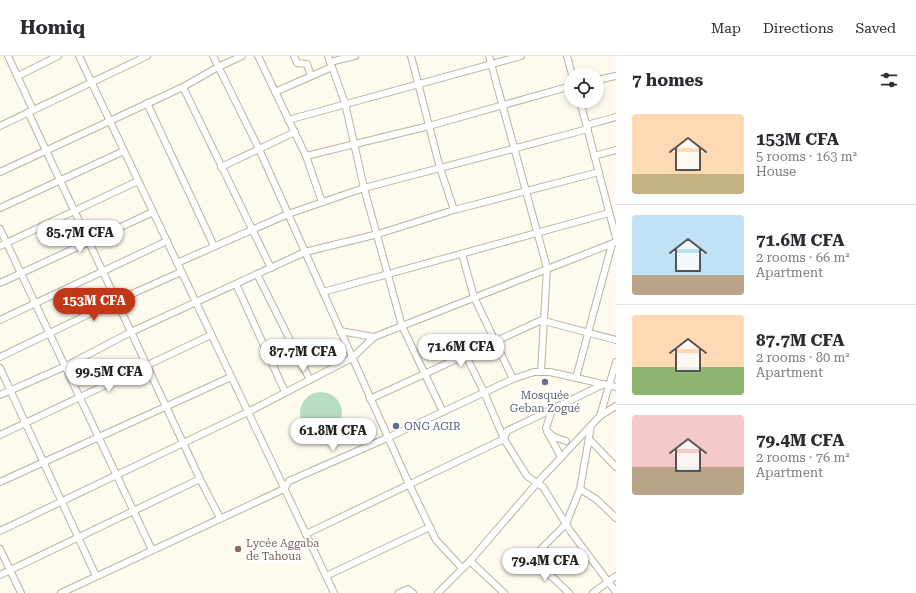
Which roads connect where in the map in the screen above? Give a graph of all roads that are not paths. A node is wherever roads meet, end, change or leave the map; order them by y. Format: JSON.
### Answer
{"nodes":[{"id":1,"x":8,"y":56,"type":"edge"},
{"id":2,"x":42,"y":56,"type":"edge"},
{"id":3,"x":58,"y":56,"type":"edge"},
{"id":4,"x":79,"y":56,"type":"edge"},
{"id":5,"x":147,"y":56,"type":"edge"},
{"id":6,"x":212,"y":56,"type":"edge"},
{"id":7,"x":242,"y":56,"type":"edge"},
{"id":8,"x":258,"y":56,"type":"edge"},
{"id":9,"x":294,"y":56,"type":"edge"},
{"id":10,"x":355,"y":56,"type":"edge"},
{"id":11,"x":411,"y":56,"type":"edge"},
{"id":12,"x":489,"y":56,"type":"edge"},
{"id":13,"x":521,"y":56,"type":"edge"},
{"id":14,"x":567,"y":56,"type":"edge"},
{"id":15,"x":45,"y":62,"type":"junction"},
{"id":16,"x":330,"y":62,"type":"edge"},
{"id":17,"x":491,"y":64,"type":"junction"},
{"id":18,"x":218,"y":67,"type":"junction"},
{"id":19,"x":570,"y":68,"type":"edge"},
{"id":20,"x":18,"y":76,"type":"junction"},
{"id":21,"x":311,"y":76,"type":"junction"},
{"id":22,"x":616,"y":76,"type":"edge"},
{"id":23,"x":604,"y":79,"type":"edge"},
{"id":24,"x":92,"y":82,"type":"junction"},
{"id":25,"x":418,"y":83,"type":"junction"},
{"id":26,"x":182,"y":87,"type":"junction"},
{"id":27,"x":564,"y":88,"type":"edge"},
{"id":28,"x":275,"y":92,"type":"junction"},
{"id":29,"x":147,"y":103,"type":"junction"},
{"id":30,"x":345,"y":103,"type":"junction"},
{"id":31,"x":503,"y":105,"type":"junction"},
{"id":32,"x":582,"y":108,"type":"edge"},
{"id":33,"x":31,"y":111,"type":"junction"},
{"id":34,"x":616,"y":116,"type":"edge"},
{"id":35,"x":288,"y":120,"type":"junction"},
{"id":36,"x":110,"y":121,"type":"junction"},
{"id":37,"x":0,"y":126,"type":"edge"},
{"id":38,"x":429,"y":126,"type":"junction"},
{"id":39,"x":587,"y":127,"type":"junction"},
{"id":40,"x":295,"y":132,"type":"junction"},
{"id":41,"x":355,"y":143,"type":"junction"},
{"id":42,"x":515,"y":148,"type":"junction"},
{"id":43,"x":259,"y":149,"type":"junction"},
{"id":44,"x":46,"y":150,"type":"junction"},
{"id":45,"x":616,"y":150,"type":"edge"},
{"id":46,"x":124,"y":151,"type":"junction"},
{"id":47,"x":306,"y":156,"type":"junction"},
{"id":48,"x":594,"y":156,"type":"junction"},
{"id":49,"x":221,"y":167,"type":"junction"},
{"id":50,"x":440,"y":168,"type":"junction"},
{"id":51,"x":0,"y":172,"type":"edge"},
{"id":52,"x":599,"y":172,"type":"junction"},
{"id":53,"x":60,"y":180,"type":"junction"},
{"id":54,"x":138,"y":181,"type":"junction"},
{"id":55,"x":364,"y":188,"type":"junction"},
{"id":56,"x":526,"y":192,"type":"junction"},
{"id":57,"x":322,"y":202,"type":"junction"},
{"id":58,"x":0,"y":208,"type":"edge"},
{"id":59,"x":454,"y":210,"type":"junction"},
{"id":60,"x":75,"y":211,"type":"junction"},
{"id":61,"x":153,"y":212,"type":"junction"},
{"id":62,"x":609,"y":213,"type":"junction"},
{"id":63,"x":288,"y":214,"type":"junction"},
{"id":64,"x":0,"y":229,"type":"edge"},
{"id":65,"x":251,"y":229,"type":"junction"},
{"id":66,"x":378,"y":234,"type":"junction"},
{"id":67,"x":537,"y":234,"type":"junction"},
{"id":68,"x":616,"y":238,"type":"edge"},
{"id":69,"x":89,"y":240,"type":"junction"},
{"id":70,"x":167,"y":241,"type":"junction"},
{"id":71,"x":7,"y":243,"type":"junction"},
{"id":72,"x":614,"y":243,"type":"edge"},
{"id":73,"x":0,"y":246,"type":"edge"},
{"id":74,"x":214,"y":246,"type":"junction"},
{"id":75,"x":305,"y":252,"type":"junction"},
{"id":76,"x":462,"y":254,"type":"junction"},
{"id":77,"x":177,"y":263,"type":"junction"},
{"id":78,"x":271,"y":268,"type":"junction"},
{"id":79,"x":546,"y":268,"type":"junction"},
{"id":80,"x":20,"y":272,"type":"junction"},
{"id":81,"x":104,"y":272,"type":"junction"},
{"id":82,"x":181,"y":272,"type":"junction"},
{"id":83,"x":257,"y":274,"type":"junction"},
{"id":84,"x":388,"y":274,"type":"junction"},
{"id":85,"x":0,"y":283,"type":"edge"},
{"id":86,"x":236,"y":284,"type":"junction"},
{"id":87,"x":323,"y":292,"type":"junction"},
{"id":88,"x":474,"y":297,"type":"junction"},
{"id":89,"x":116,"y":301,"type":"junction"},
{"id":90,"x":196,"y":302,"type":"junction"},
{"id":91,"x":36,"y":303,"type":"junction"},
{"id":92,"x":0,"y":320,"type":"edge"},
{"id":93,"x":544,"y":320,"type":"junction"},
{"id":94,"x":402,"y":326,"type":"junction"},
{"id":95,"x":340,"y":331,"type":"junction"},
{"id":96,"x":131,"y":332,"type":"junction"},
{"id":97,"x":50,"y":333,"type":"junction"},
{"id":98,"x":588,"y":333,"type":"junction"},
{"id":99,"x":211,"y":334,"type":"junction"},
{"id":100,"x":374,"y":337,"type":"junction"},
{"id":101,"x":616,"y":340,"type":"edge"},
{"id":102,"x":496,"y":342,"type":"junction"},
{"id":103,"x":466,"y":356,"type":"junction"},
{"id":104,"x":0,"y":357,"type":"edge"},
{"id":105,"x":352,"y":358,"type":"junction"},
{"id":106,"x":616,"y":362,"type":"edge"},
{"id":107,"x":146,"y":364,"type":"junction"},
{"id":108,"x":66,"y":366,"type":"junction"},
{"id":109,"x":0,"y":368,"type":"edge"},
{"id":110,"x":541,"y":371,"type":"junction"},
{"id":111,"x":424,"y":373,"type":"junction"},
{"id":112,"x":231,"y":377,"type":"junction"},
{"id":113,"x":576,"y":378,"type":"junction"},
{"id":114,"x":513,"y":379,"type":"junction"},
{"id":115,"x":310,"y":380,"type":"junction"},
{"id":116,"x":610,"y":385,"type":"edge"},
{"id":117,"x":11,"y":390,"type":"junction"},
{"id":118,"x":286,"y":392,"type":"junction"},
{"id":119,"x":484,"y":392,"type":"junction"},
{"id":120,"x":0,"y":395,"type":"edge"},
{"id":121,"x":79,"y":397,"type":"junction"},
{"id":122,"x":370,"y":399,"type":"junction"},
{"id":123,"x":166,"y":405,"type":"junction"},
{"id":124,"x":616,"y":406,"type":"edge"},
{"id":125,"x":552,"y":410,"type":"junction"},
{"id":126,"x":248,"y":412,"type":"junction"},
{"id":127,"x":443,"y":412,"type":"junction"},
{"id":128,"x":600,"y":416,"type":"junction"},
{"id":129,"x":26,"y":423,"type":"junction"},
{"id":130,"x":591,"y":425,"type":"junction"},
{"id":131,"x":548,"y":431,"type":"junction"},
{"id":132,"x":0,"y":435,"type":"edge"},
{"id":133,"x":98,"y":436,"type":"junction"},
{"id":134,"x":387,"y":438,"type":"junction"},
{"id":135,"x":504,"y":439,"type":"junction"},
{"id":136,"x":589,"y":439,"type":"junction"},
{"id":137,"x":566,"y":442,"type":"dead end"},
{"id":138,"x":184,"y":443,"type":"junction"},
{"id":139,"x":561,"y":457,"type":"junction"},
{"id":140,"x":44,"y":461,"type":"junction"},
{"id":141,"x":616,"y":467,"type":"edge"},
{"id":142,"x":116,"y":475,"type":"junction"},
{"id":143,"x":200,"y":479,"type":"junction"},
{"id":144,"x":0,"y":482,"type":"edge"},
{"id":145,"x":537,"y":483,"type":"junction"},
{"id":146,"x":409,"y":484,"type":"junction"},
{"id":147,"x":284,"y":489,"type":"junction"},
{"id":148,"x":580,"y":489,"type":"junction"},
{"id":149,"x":61,"y":502,"type":"junction"},
{"id":150,"x":133,"y":511,"type":"junction"},
{"id":151,"x":220,"y":518,"type":"junction"},
{"id":152,"x":616,"y":518,"type":"edge"},
{"id":153,"x":566,"y":524,"type":"junction"},
{"id":154,"x":430,"y":527,"type":"junction"},
{"id":155,"x":0,"y":531,"type":"edge"},
{"id":156,"x":306,"y":534,"type":"junction"},
{"id":157,"x":78,"y":537,"type":"junction"},
{"id":158,"x":0,"y":549,"type":"edge"},
{"id":159,"x":152,"y":550,"type":"junction"},
{"id":160,"x":470,"y":561,"type":"junction"},
{"id":161,"x":462,"y":568,"type":"junction"},
{"id":162,"x":10,"y":570,"type":"junction"},
{"id":163,"x":0,"y":574,"type":"edge"},
{"id":164,"x":96,"y":576,"type":"junction"},
{"id":165,"x":326,"y":576,"type":"junction"},
{"id":166,"x":616,"y":576,"type":"edge"},
{"id":167,"x":608,"y":582,"type":"junction"},
{"id":168,"x":616,"y":592,"type":"edge"},
{"id":169,"x":21,"y":593,"type":"edge"},
{"id":170,"x":61,"y":593,"type":"edge"},
{"id":171,"x":334,"y":593,"type":"edge"},
{"id":172,"x":399,"y":593,"type":"edge"},
{"id":173,"x":413,"y":593,"type":"edge"},
{"id":174,"x":438,"y":593,"type":"edge"},
{"id":175,"x":503,"y":593,"type":"edge"},
{"id":176,"x":569,"y":593,"type":"edge"},
{"id":177,"x":593,"y":593,"type":"edge"}],
"edges":[{"from":1,"to":20,"type":"street"},
{"from":2,"to":15,"type":"street"},
{"from":3,"to":15,"type":"street"},
{"from":4,"to":24,"type":"street"},
{"from":5,"to":24,"type":"street"},
{"from":6,"to":18,"type":"street"},
{"from":7,"to":18,"type":"street"},
{"from":8,"to":28,"type":"street"},
{"from":9,"to":21,"type":"street"},
{"from":10,"to":16,"type":"street"},
{"from":11,"to":25,"type":"street"},
{"from":12,"to":17,"type":"street"},
{"from":13,"to":17,"type":"street"},
{"from":14,"to":19,"type":"street"},
{"from":15,"to":20,"type":"street"},
{"from":16,"to":21,"type":"street"},
{"from":16,"to":30,"type":"street"},
{"from":17,"to":25,"type":"street"},
{"from":17,"to":31,"type":"street"},
{"from":18,"to":26,"type":"street"},
{"from":18,"to":43,"type":"street"},
{"from":20,"to":33,"type":"street"},
{"from":21,"to":28,"type":"street"},
{"from":22,"to":23,"type":"street"},
{"from":24,"to":33,"type":"street"},
{"from":24,"to":36,"type":"street"},
{"from":25,"to":30,"type":"street"},
{"from":25,"to":38,"type":"street"},
{"from":26,"to":29,"type":"street"},
{"from":26,"to":49,"type":"street"},
{"from":27,"to":31,"type":"street"},
{"from":28,"to":35,"type":"street"},
{"from":29,"to":36,"type":"street"},
{"from":29,"to":74,"type":"street"},
{"from":30,"to":35,"type":"street"},
{"from":30,"to":41,"type":"street"},
{"from":31,"to":38,"type":"street"},
{"from":31,"to":42,"type":"street"},
{"from":32,"to":39,"type":"street"},
{"from":33,"to":37,"type":"street"},
{"from":33,"to":44,"type":"street"},
{"from":34,"to":39,"type":"street"},
{"from":35,"to":40,"type":"street"},
{"from":36,"to":44,"type":"street"},
{"from":36,"to":46,"type":"street"},
{"from":38,"to":41,"type":"street"},
{"from":38,"to":50,"type":"street"},
{"from":39,"to":42,"type":"street"},
{"from":39,"to":48,"type":"street"},
{"from":40,"to":43,"type":"street"},
{"from":40,"to":47,"type":"street"},
{"from":41,"to":47,"type":"street"},
{"from":41,"to":55,"type":"street"},
{"from":42,"to":50,"type":"street"},
{"from":42,"to":56,"type":"street"},
{"from":43,"to":49,"type":"street"},
{"from":43,"to":63,"type":"street"},
{"from":44,"to":51,"type":"street"},
{"from":44,"to":53,"type":"street"},
{"from":45,"to":48,"type":"street"},
{"from":46,"to":53,"type":"street"},
{"from":46,"to":54,"type":"street"},
{"from":47,"to":57,"type":"street"},
{"from":48,"to":52,"type":"street"},
{"from":49,"to":65,"type":"street"},
{"from":50,"to":55,"type":"street"},
{"from":50,"to":59,"type":"street"},
{"from":52,"to":56,"type":"street"},
{"from":52,"to":62,"type":"street"},
{"from":53,"to":58,"type":"street"},
{"from":53,"to":60,"type":"street"},
{"from":54,"to":60,"type":"street"},
{"from":54,"to":61,"type":"street"},
{"from":55,"to":57,"type":"street"},
{"from":55,"to":66,"type":"street"},
{"from":56,"to":59,"type":"street"},
{"from":56,"to":67,"type":"street"},
{"from":57,"to":63,"type":"street"},
{"from":59,"to":66,"type":"street"},
{"from":60,"to":69,"type":"street"},
{"from":60,"to":71,"type":"street"},
{"from":61,"to":69,"type":"street"},
{"from":61,"to":70,"type":"street"},
{"from":62,"to":67,"type":"street"},
{"from":62,"to":68,"type":"street"},
{"from":63,"to":65,"type":"street"},
{"from":63,"to":75,"type":"street"},
{"from":64,"to":71,"type":"street"},
{"from":65,"to":74,"type":"street"},
{"from":65,"to":78,"type":"street"},
{"from":66,"to":75,"type":"street"},
{"from":66,"to":84,"type":"street"},
{"from":67,"to":76,"type":"street"},
{"from":67,"to":79,"type":"street"},
{"from":69,"to":80,"type":"street"},
{"from":69,"to":81,"type":"street"},
{"from":70,"to":77,"type":"street"},
{"from":70,"to":81,"type":"street"},
{"from":71,"to":73,"type":"street"},
{"from":71,"to":80,"type":"street"},
{"from":72,"to":79,"type":"street"},
{"from":72,"to":98,"type":"street"},
{"from":74,"to":77,"type":"street"},
{"from":75,"to":78,"type":"street"},
{"from":75,"to":87,"type":"street"},
{"from":76,"to":84,"type":"street"},
{"from":76,"to":88,"type":"street"},
{"from":77,"to":82,"type":"street"},
{"from":78,"to":83,"type":"street"},
{"from":79,"to":88,"type":"street"},
{"from":79,"to":93,"type":"street"},
{"from":80,"to":85,"type":"street"},
{"from":80,"to":91,"type":"street"},
{"from":81,"to":89,"type":"street"},
{"from":81,"to":91,"type":"street"},
{"from":82,"to":89,"type":"street"},
{"from":82,"to":90,"type":"street"},
{"from":83,"to":86,"type":"street"},
{"from":83,"to":115,"type":"street"},
{"from":84,"to":87,"type":"street"},
{"from":84,"to":94,"type":"street"},
{"from":86,"to":90,"type":"street"},
{"from":86,"to":118,"type":"street"},
{"from":87,"to":95,"type":"street"},
{"from":88,"to":94,"type":"street"},
{"from":88,"to":102,"type":"street"},
{"from":89,"to":96,"type":"street"},
{"from":89,"to":97,"type":"street"},
{"from":90,"to":96,"type":"street"},
{"from":90,"to":99,"type":"street"},
{"from":91,"to":92,"type":"street"},
{"from":91,"to":97,"type":"street"},
{"from":93,"to":98,"type":"street"},
{"from":93,"to":102,"type":"street"},
{"from":93,"to":110,"type":"street"},
{"from":94,"to":100,"type":"street"},
{"from":94,"to":111,"type":"street"},
{"from":95,"to":100,"type":"street"},
{"from":95,"to":105,"type":"street"},
{"from":96,"to":107,"type":"street"},
{"from":96,"to":108,"type":"street"},
{"from":97,"to":104,"type":"street"},
{"from":97,"to":108,"type":"street"},
{"from":98,"to":101,"type":"street"},
{"from":98,"to":113,"type":"street"},
{"from":99,"to":107,"type":"street"},
{"from":99,"to":112,"type":"street"},
{"from":100,"to":105,"type":"street"},
{"from":102,"to":103,"type":"street"},
{"from":102,"to":114,"type":"street"},
{"from":103,"to":111,"type":"street"},
{"from":103,"to":119,"type":"street"},
{"from":105,"to":115,"type":"street"},
{"from":105,"to":122,"type":"street"},
{"from":106,"to":116,"type":"street"},
{"from":107,"to":121,"type":"street"},
{"from":107,"to":123,"type":"street"},
{"from":108,"to":117,"type":"street"},
{"from":108,"to":121,"type":"street"},
{"from":109,"to":117,"type":"street"},
{"from":110,"to":113,"type":"street"},
{"from":110,"to":114,"type":"street"},
{"from":111,"to":122,"type":"street"},
{"from":111,"to":127,"type":"street"},
{"from":112,"to":123,"type":"street"},
{"from":112,"to":126,"type":"street"},
{"from":113,"to":116,"type":"street"},
{"from":114,"to":119,"type":"street"},
{"from":115,"to":118,"type":"street"},
{"from":116,"to":125,"type":"street"},
{"from":116,"to":128,"type":"street"},
{"from":117,"to":120,"type":"street"},
{"from":117,"to":129,"type":"street"},
{"from":118,"to":126,"type":"street"},
{"from":119,"to":127,"type":"street"},
{"from":119,"to":135,"type":"street"},
{"from":121,"to":129,"type":"street"},
{"from":121,"to":133,"type":"street"},
{"from":122,"to":134,"type":"street"},
{"from":123,"to":133,"type":"street"},
{"from":123,"to":138,"type":"street"},
{"from":124,"to":128,"type":"street"},
{"from":125,"to":131,"type":"street"},
{"from":125,"to":135,"type":"street"},
{"from":126,"to":138,"type":"street"},
{"from":126,"to":147,"type":"street"},
{"from":127,"to":134,"type":"street"},
{"from":128,"to":130,"type":"street"},
{"from":129,"to":132,"type":"street"},
{"from":129,"to":140,"type":"street"},
{"from":130,"to":136,"type":"street"},
{"from":130,"to":139,"type":"street"},
{"from":131,"to":137,"type":"street"},
{"from":131,"to":139,"type":"street"},
{"from":133,"to":140,"type":"street"},
{"from":133,"to":142,"type":"street"},
{"from":134,"to":146,"type":"street"},
{"from":134,"to":147,"type":"street"},
{"from":135,"to":145,"type":"street"},
{"from":135,"to":146,"type":"street"},
{"from":136,"to":141,"type":"street"},
{"from":136,"to":148,"type":"street"},
{"from":138,"to":142,"type":"street"},
{"from":138,"to":143,"type":"street"},
{"from":139,"to":145,"type":"street"},
{"from":140,"to":144,"type":"street"},
{"from":140,"to":149,"type":"street"},
{"from":142,"to":149,"type":"street"},
{"from":142,"to":150,"type":"street"},
{"from":143,"to":150,"type":"street"},
{"from":143,"to":151,"type":"street"},
{"from":145,"to":153,"type":"street"},
{"from":145,"to":160,"type":"street"},
{"from":146,"to":154,"type":"street"},
{"from":146,"to":156,"type":"street"},
{"from":147,"to":151,"type":"street"},
{"from":147,"to":156,"type":"street"},
{"from":148,"to":152,"type":"street"},
{"from":148,"to":153,"type":"street"},
{"from":149,"to":155,"type":"street"},
{"from":149,"to":157,"type":"street"},
{"from":150,"to":157,"type":"street"},
{"from":150,"to":159,"type":"street"},
{"from":151,"to":159,"type":"street"},
{"from":153,"to":167,"type":"street"},
{"from":153,"to":176,"type":"street"},
{"from":154,"to":161,"type":"street"},
{"from":154,"to":165,"type":"street"},
{"from":156,"to":165,"type":"street"},
{"from":157,"to":162,"type":"street"},
{"from":157,"to":164,"type":"street"},
{"from":158,"to":162,"type":"street"},
{"from":159,"to":164,"type":"street"},
{"from":160,"to":161,"type":"street"},
{"from":160,"to":175,"type":"street"},
{"from":161,"to":174,"type":"street"},
{"from":162,"to":163,"type":"street"},
{"from":162,"to":169,"type":"street"},
{"from":164,"to":170,"type":"street"},
{"from":165,"to":171,"type":"street"},
{"from":166,"to":167,"type":"street"},
{"from":167,"to":168,"type":"street"},
{"from":167,"to":177,"type":"street"},
{"from":172,"to":173,"type":"street"}]}
